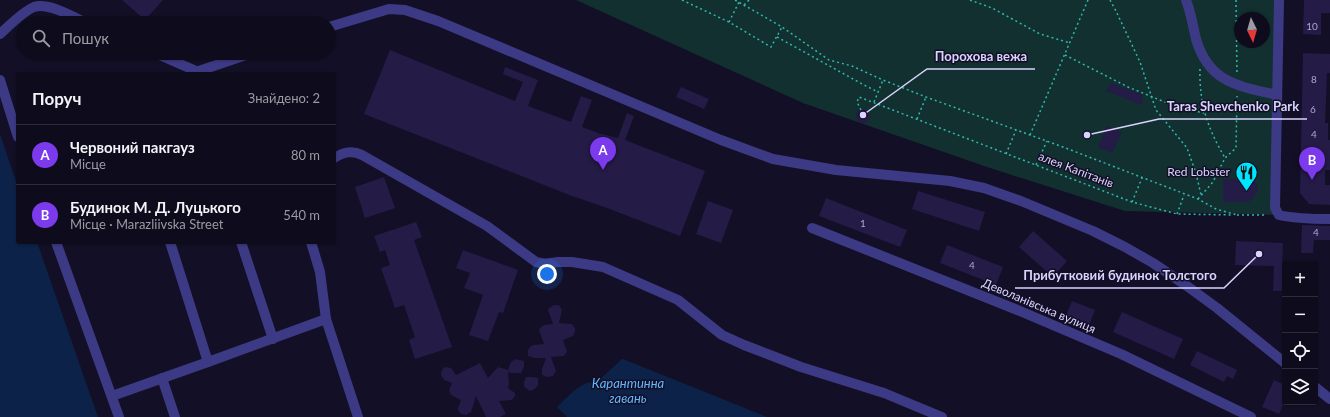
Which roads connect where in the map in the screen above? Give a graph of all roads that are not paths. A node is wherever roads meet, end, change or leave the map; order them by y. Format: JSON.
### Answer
{"nodes":[{"id":1,"x":1186,"y":0,"type":"edge"},
{"id":2,"x":1279,"y":0,"type":"edge"},
{"id":3,"x":21,"y":16,"type":"edge"},
{"id":4,"x":70,"y":16,"type":"edge"},
{"id":5,"x":16,"y":20,"type":"edge"},
{"id":6,"x":336,"y":25,"type":"edge"},
{"id":7,"x":0,"y":34,"type":"edge"},
{"id":8,"x":171,"y":60,"type":"edge"},
{"id":9,"x":231,"y":60,"type":"edge"},
{"id":10,"x":196,"y":72,"type":"edge"},
{"id":11,"x":198,"y":72,"type":"edge"},
{"id":12,"x":0,"y":80,"type":"edge"},
{"id":13,"x":1277,"y":95,"type":"junction"},
{"id":14,"x":16,"y":128,"type":"edge"},
{"id":15,"x":336,"y":157,"type":"edge"},
{"id":16,"x":1330,"y":219,"type":"edge"},
{"id":17,"x":812,"y":228,"type":"dead end"},
{"id":18,"x":57,"y":244,"type":"edge"},
{"id":19,"x":171,"y":244,"type":"edge"},
{"id":20,"x":241,"y":244,"type":"edge"},
{"id":21,"x":312,"y":244,"type":"edge"},
{"id":22,"x":326,"y":319,"type":"junction"},
{"id":23,"x":273,"y":339,"type":"junction"},
{"id":24,"x":1282,"y":361,"type":"edge"},
{"id":25,"x":208,"y":362,"type":"junction"},
{"id":26,"x":162,"y":378,"type":"junction"},
{"id":27,"x":1318,"y":389,"type":"edge"},
{"id":28,"x":112,"y":396,"type":"junction"},
{"id":29,"x":1330,"y":399,"type":"edge"},
{"id":30,"x":119,"y":417,"type":"edge"},
{"id":31,"x":175,"y":417,"type":"edge"},
{"id":32,"x":358,"y":417,"type":"edge"},
{"id":33,"x":942,"y":417,"type":"edge"},
{"id":34,"x":1251,"y":417,"type":"edge"}],
"edges":[{"from":1,"to":13,"type":"street"},
{"from":2,"to":13,"type":"street"},
{"from":3,"to":4,"type":"street"},
{"from":5,"to":7,"type":"street"},
{"from":6,"to":24,"type":"street"},
{"from":8,"to":11,"type":"street"},
{"from":9,"to":10,"type":"street","bridge":true},
{"from":12,"to":14,"type":"street"},
{"from":13,"to":16,"type":"street"},
{"from":15,"to":33,"type":"street"},
{"from":17,"to":34,"type":"street","name":"Деволанівська вулиця"},
{"from":18,"to":28,"type":"street"},
{"from":19,"to":25,"type":"street"},
{"from":20,"to":23,"type":"street"},
{"from":21,"to":22,"type":"street"},
{"from":22,"to":23,"type":"street"},
{"from":22,"to":32,"type":"street"},
{"from":23,"to":25,"type":"street"},
{"from":25,"to":26,"type":"street"},
{"from":26,"to":28,"type":"street"},
{"from":26,"to":31,"type":"street"},
{"from":27,"to":29,"type":"street"},
{"from":28,"to":30,"type":"street"}]}
